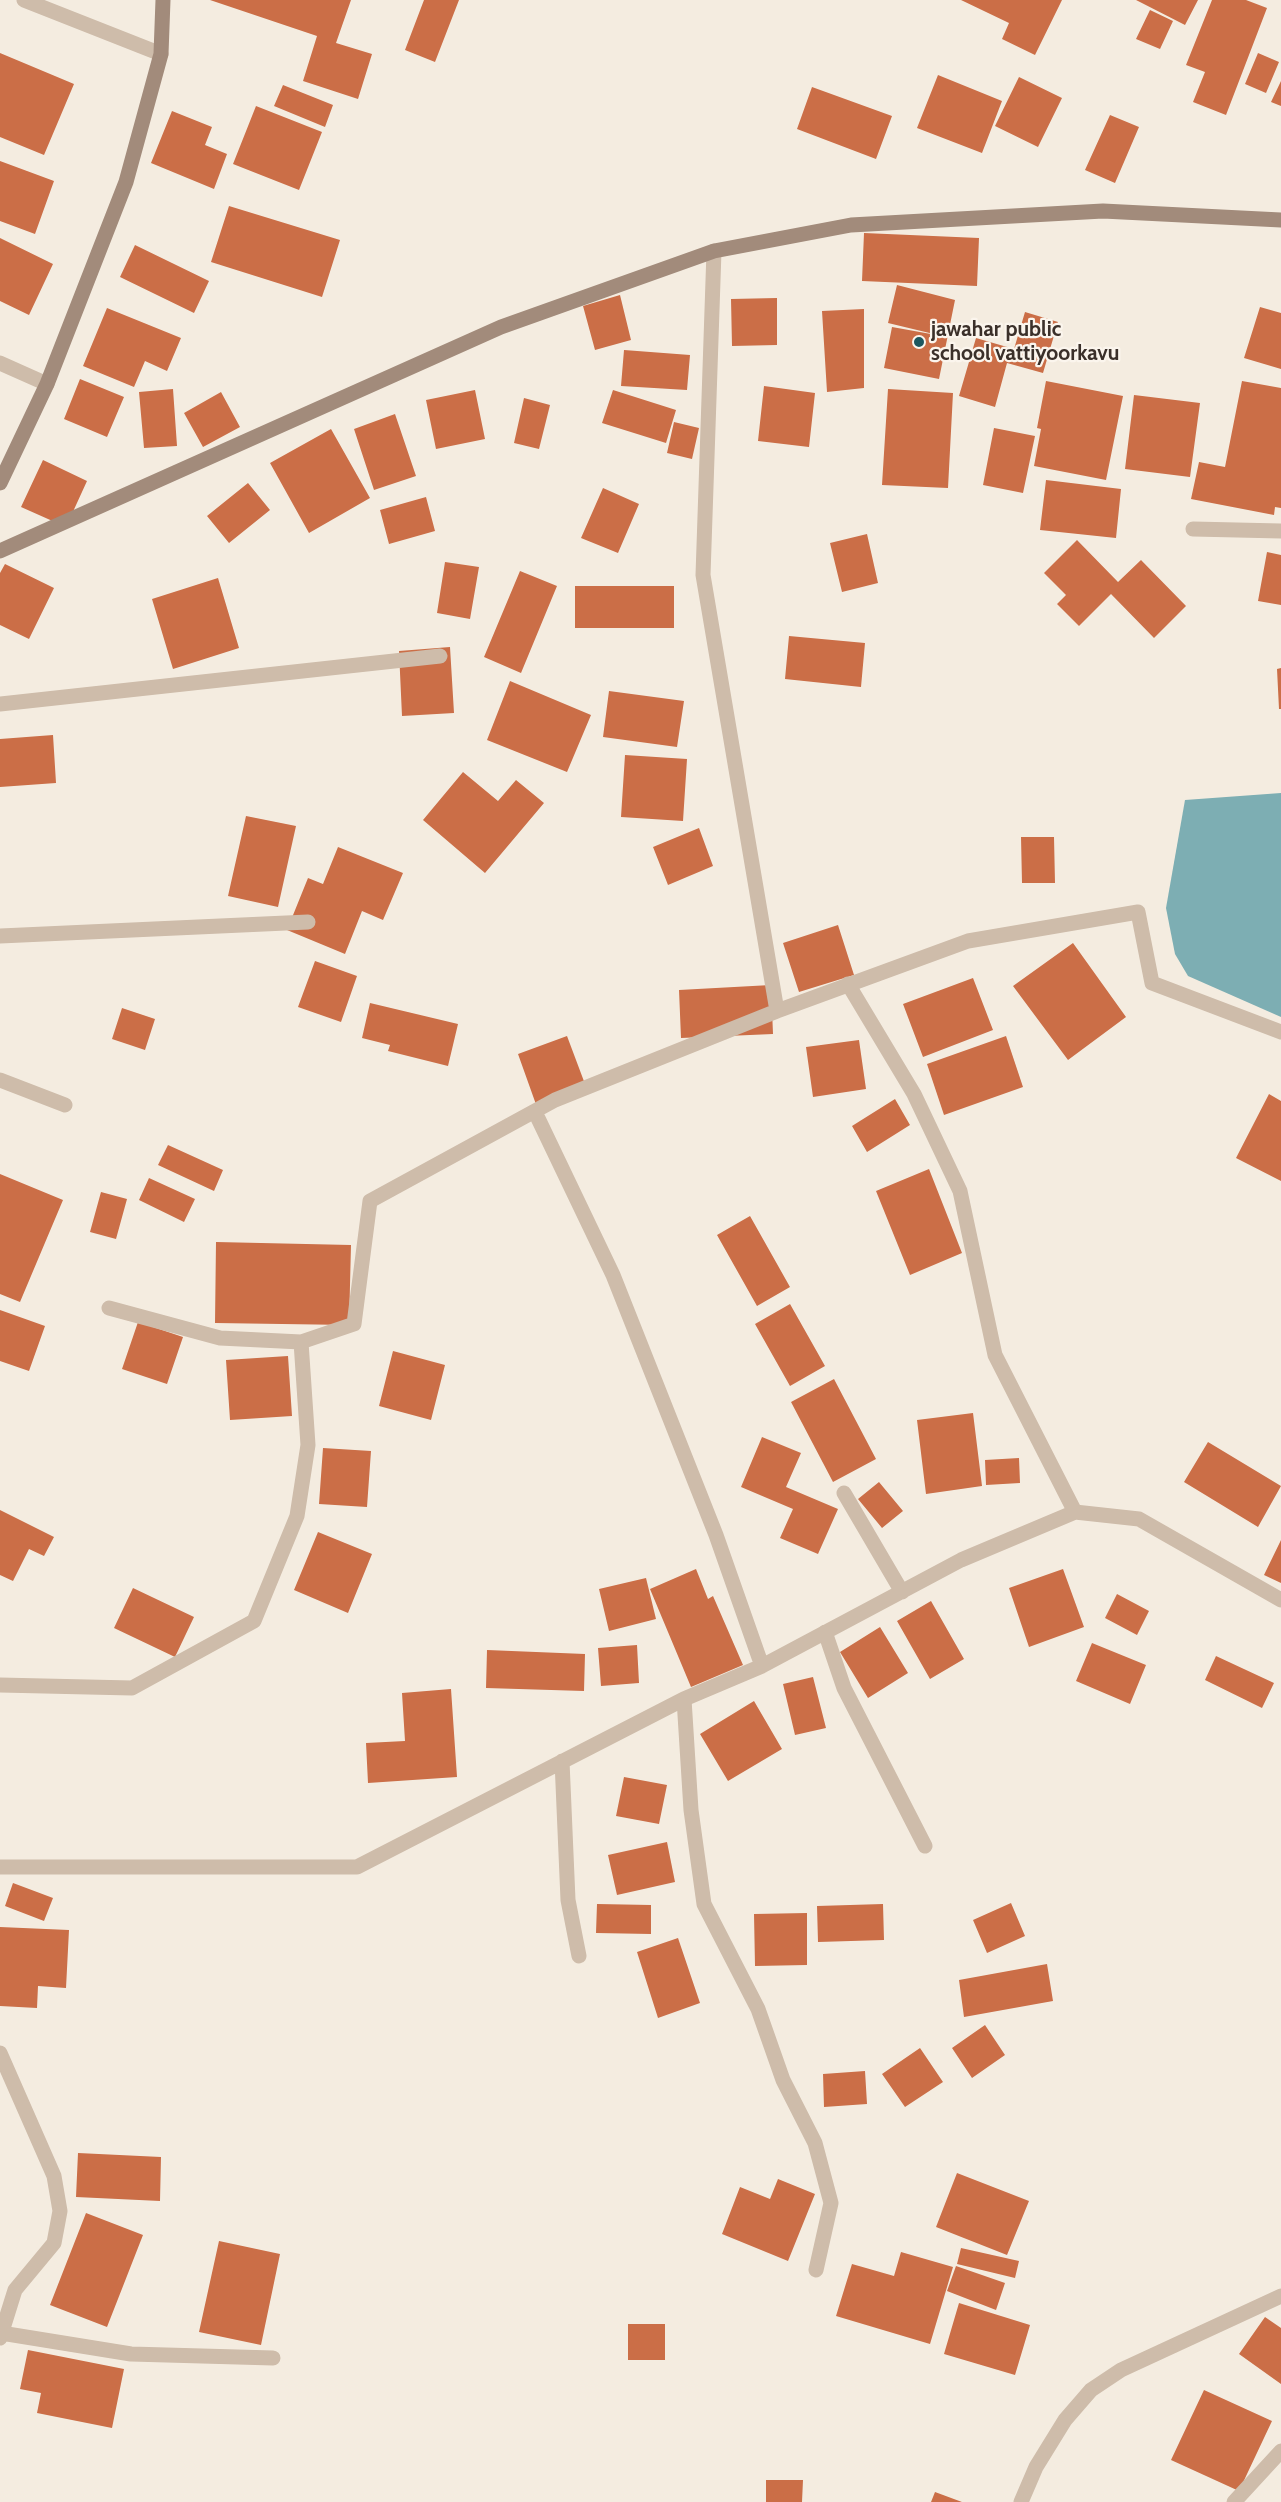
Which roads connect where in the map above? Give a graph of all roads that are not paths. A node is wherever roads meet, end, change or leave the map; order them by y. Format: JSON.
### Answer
{"nodes":[{"id":1,"x":24,"y":0,"type":"edge"},
{"id":2,"x":163,"y":0,"type":"edge"},
{"id":3,"x":161,"y":54,"type":"junction"},
{"id":4,"x":1281,"y":220,"type":"edge"},
{"id":5,"x":714,"y":251,"type":"junction"},
{"id":6,"x":0,"y":363,"type":"edge"},
{"id":7,"x":47,"y":384,"type":"junction"},
{"id":8,"x":0,"y":483,"type":"edge"},
{"id":9,"x":1193,"y":529,"type":"dead end"},
{"id":10,"x":1281,"y":531,"type":"edge"},
{"id":11,"x":0,"y":551,"type":"edge"},
{"id":12,"x":440,"y":656,"type":"dead end"},
{"id":13,"x":0,"y":704,"type":"edge"},
{"id":14,"x":308,"y":922,"type":"dead end"},
{"id":15,"x":0,"y":936,"type":"edge"},
{"id":16,"x":848,"y":984,"type":"junction"},
{"id":17,"x":777,"y":1011,"type":"junction"},
{"id":18,"x":1281,"y":1032,"type":"edge"},
{"id":19,"x":0,"y":1080,"type":"edge"},
{"id":20,"x":65,"y":1105,"type":"dead end"},
{"id":21,"x":535,"y":1112,"type":"junction"},
{"id":22,"x":109,"y":1308,"type":"dead end"},
{"id":23,"x":301,"y":1342,"type":"junction"},
{"id":24,"x":844,"y":1493,"type":"dead end"},
{"id":25,"x":1075,"y":1512,"type":"junction"},
{"id":26,"x":902,"y":1592,"type":"junction"},
{"id":27,"x":1281,"y":1600,"type":"edge"},
{"id":28,"x":825,"y":1632,"type":"junction"},
{"id":29,"x":762,"y":1666,"type":"junction"},
{"id":30,"x":0,"y":1685,"type":"edge"},
{"id":31,"x":684,"y":1699,"type":"junction"},
{"id":32,"x":562,"y":1761,"type":"junction"},
{"id":33,"x":925,"y":1846,"type":"dead end"},
{"id":34,"x":0,"y":1867,"type":"edge"},
{"id":35,"x":579,"y":1956,"type":"dead end"},
{"id":36,"x":0,"y":2053,"type":"edge"},
{"id":37,"x":816,"y":2270,"type":"dead end"},
{"id":38,"x":1281,"y":2296,"type":"edge"},
{"id":39,"x":1,"y":2333,"type":"edge"},
{"id":40,"x":0,"y":2338,"type":"edge"},
{"id":41,"x":273,"y":2358,"type":"dead end"},
{"id":42,"x":1281,"y":2451,"type":"edge"},
{"id":43,"x":1020,"y":2502,"type":"edge"},
{"id":44,"x":1234,"y":2502,"type":"edge"}],
"edges":[{"from":1,"to":3,"type":"street"},
{"from":2,"to":3,"type":"main road"},
{"from":3,"to":7,"type":"main road"},
{"from":4,"to":5,"type":"main road"},
{"from":5,"to":11,"type":"main road"},
{"from":5,"to":17,"type":"street"},
{"from":6,"to":7,"type":"street"},
{"from":7,"to":8,"type":"main road"},
{"from":9,"to":10,"type":"street"},
{"from":12,"to":13,"type":"street"},
{"from":14,"to":15,"type":"street"},
{"from":16,"to":17,"type":"street"},
{"from":16,"to":18,"type":"street"},
{"from":16,"to":25,"type":"street"},
{"from":17,"to":21,"type":"street"},
{"from":19,"to":20,"type":"street"},
{"from":21,"to":23,"type":"street"},
{"from":21,"to":29,"type":"street"},
{"from":22,"to":23,"type":"street"},
{"from":23,"to":30,"type":"street"},
{"from":24,"to":26,"type":"street"},
{"from":25,"to":26,"type":"street"},
{"from":25,"to":27,"type":"street"},
{"from":26,"to":28,"type":"street"},
{"from":28,"to":29,"type":"street"},
{"from":28,"to":33,"type":"street"},
{"from":29,"to":31,"type":"street"},
{"from":31,"to":32,"type":"street"},
{"from":31,"to":37,"type":"street"},
{"from":32,"to":34,"type":"street"},
{"from":32,"to":35,"type":"street"},
{"from":36,"to":39,"type":"street"},
{"from":38,"to":43,"type":"street"},
{"from":39,"to":40,"type":"street"},
{"from":39,"to":41,"type":"street"},
{"from":42,"to":44,"type":"street"}]}
